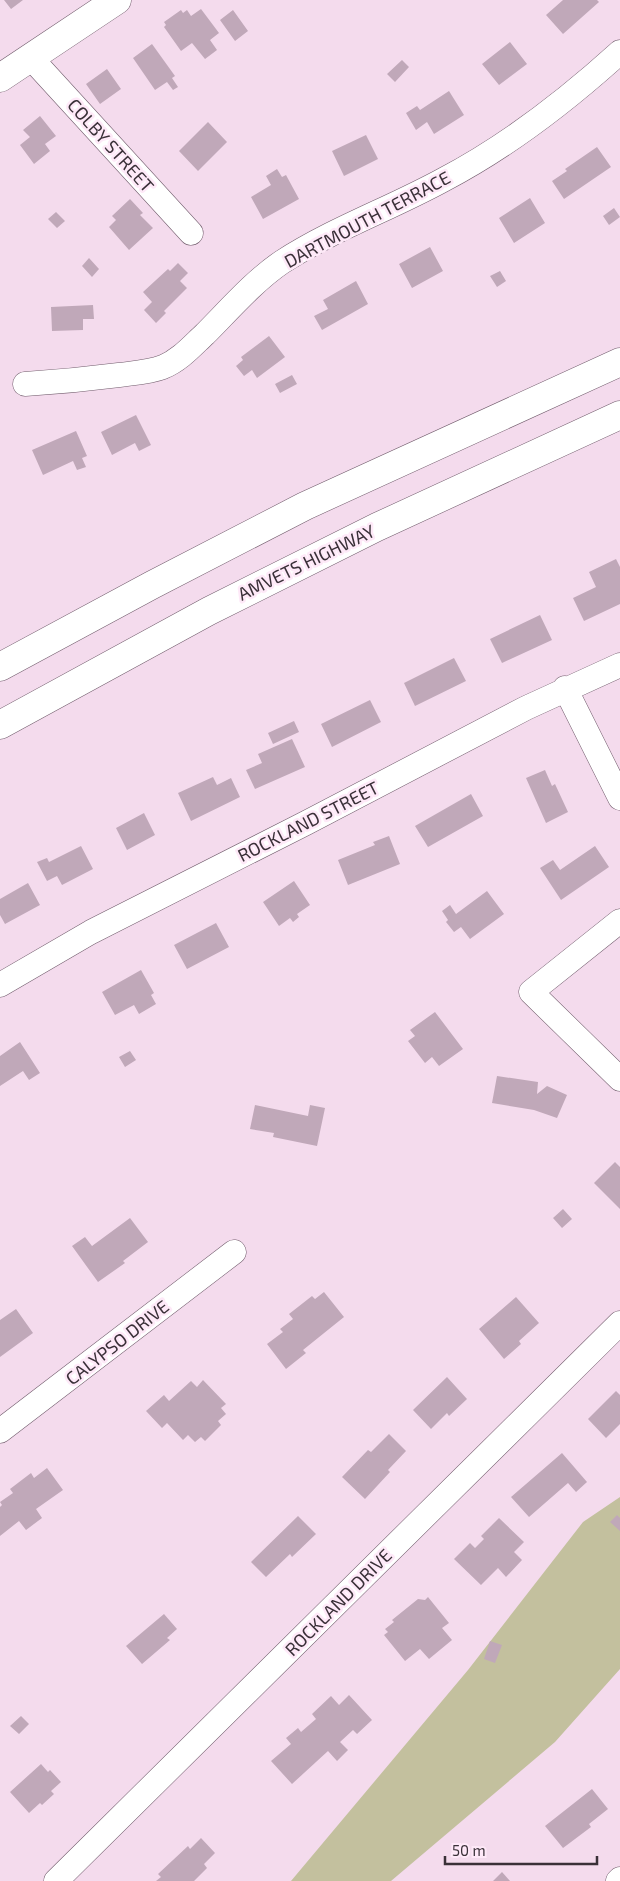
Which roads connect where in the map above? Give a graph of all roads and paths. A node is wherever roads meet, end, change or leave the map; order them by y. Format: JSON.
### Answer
{"nodes":[{"id":1,"x":117,"y":0,"type":"edge"},
{"id":2,"x":620,"y":52,"type":"edge"},
{"id":3,"x":31,"y":58,"type":"junction"},
{"id":4,"x":0,"y":78,"type":"edge"},
{"id":5,"x":191,"y":233,"type":"dead end"},
{"id":6,"x":620,"y":362,"type":"edge"},
{"id":7,"x":25,"y":384,"type":"dead end"},
{"id":8,"x":620,"y":415,"type":"edge"},
{"id":9,"x":620,"y":664,"type":"edge"},
{"id":10,"x":0,"y":667,"type":"edge"},
{"id":11,"x":566,"y":688,"type":"junction"},
{"id":12,"x":0,"y":725,"type":"edge"},
{"id":13,"x":620,"y":798,"type":"edge"},
{"id":14,"x":620,"y":921,"type":"edge"},
{"id":15,"x":0,"y":985,"type":"edge"},
{"id":16,"x":620,"y":1079,"type":"edge"},
{"id":17,"x":234,"y":1252,"type":"dead end"},
{"id":18,"x":620,"y":1322,"type":"edge"},
{"id":19,"x":0,"y":1432,"type":"edge"},
{"id":20,"x":56,"y":1881,"type":"edge"}],
"edges":[{"from":1,"to":3,"type":"main road"},
{"from":2,"to":7,"type":"street","name":"DARTMOUTH TERRACE"},
{"from":3,"to":4,"type":"main road"},
{"from":3,"to":5,"type":"street","name":"COLBY STREET"},
{"from":6,"to":10,"type":"main road"},
{"from":8,"to":12,"type":"main road","name":"AMVETS HIGHWAY"},
{"from":9,"to":11,"type":"street","name":"ROCKLAND STREET"},
{"from":11,"to":13,"type":"street"},
{"from":11,"to":15,"type":"street","name":"ROCKLAND STREET"},
{"from":14,"to":16,"type":"street"},
{"from":17,"to":19,"type":"street","name":"CALYPSO DRIVE"},
{"from":18,"to":20,"type":"street","name":"ROCKLAND DRIVE"}]}
